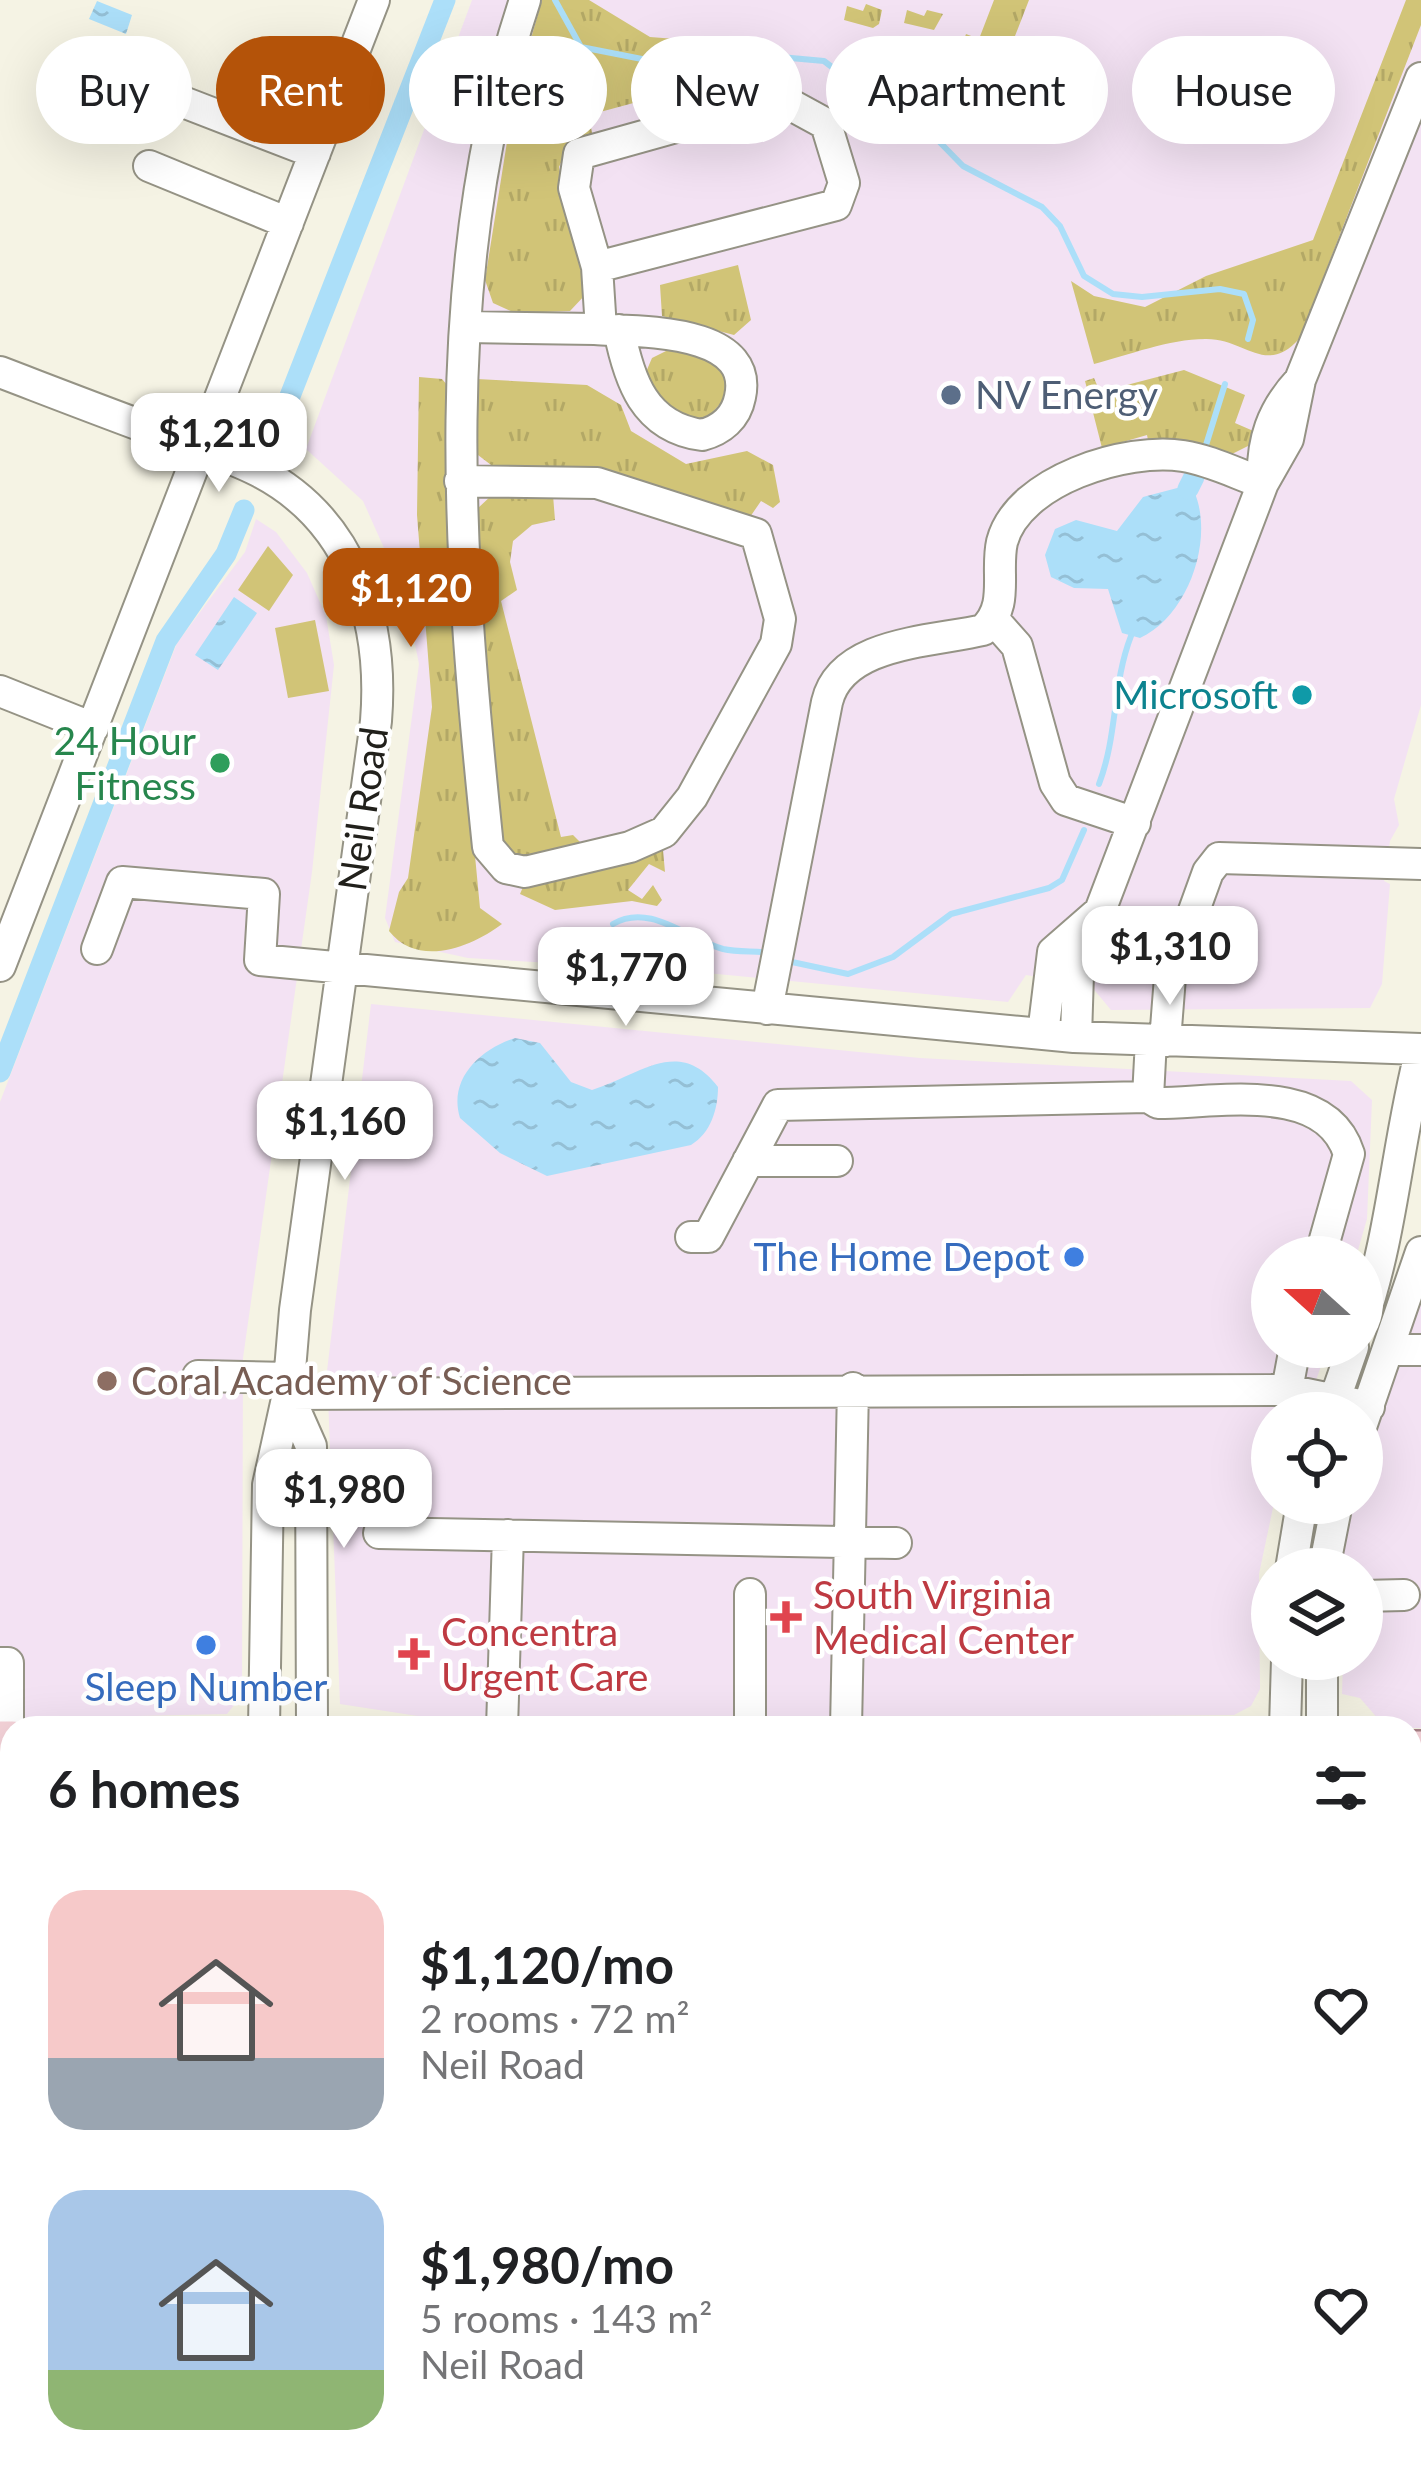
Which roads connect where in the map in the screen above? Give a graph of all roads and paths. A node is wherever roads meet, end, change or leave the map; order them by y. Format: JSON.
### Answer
{"nodes":[{"id":1,"x":374,"y":0,"type":"edge"},
{"id":2,"x":524,"y":0,"type":"edge"},
{"id":3,"x":1421,"y":78,"type":"edge"},
{"id":4,"x":192,"y":105,"type":"edge"},
{"id":5,"x":315,"y":153,"type":"junction"},
{"id":6,"x":149,"y":166,"type":"dead end"},
{"id":7,"x":288,"y":223,"type":"junction"},
{"id":8,"x":597,"y":266,"type":"junction"},
{"id":9,"x":467,"y":326,"type":"junction"},
{"id":10,"x":0,"y":372,"type":"edge"},
{"id":11,"x":201,"y":449,"type":"junction"},
{"id":12,"x":460,"y":481,"type":"junction"},
{"id":13,"x":1263,"y":483,"type":"junction"},
{"id":14,"x":994,"y":620,"type":"junction"},
{"id":15,"x":0,"y":691,"type":"edge"},
{"id":16,"x":93,"y":728,"type":"junction"},
{"id":17,"x":1136,"y":823,"type":"junction"},
{"id":18,"x":1421,"y":865,"type":"edge"},
{"id":19,"x":1100,"y":910,"type":"junction"},
{"id":20,"x":97,"y":949,"type":"dead end"},
{"id":21,"x":0,"y":966,"type":"edge"},
{"id":22,"x":342,"y":967,"type":"junction"},
{"id":23,"x":767,"y":1010,"type":"junction"},
{"id":24,"x":1043,"y":1034,"type":"junction"},
{"id":25,"x":1076,"y":1037,"type":"junction"},
{"id":26,"x":1158,"y":1040,"type":"junction"},
{"id":27,"x":1421,"y":1050,"type":"edge"},
{"id":28,"x":1148,"y":1096,"type":"junction"},
{"id":29,"x":748,"y":1161,"type":"junction"},
{"id":30,"x":837,"y":1161,"type":"dead end"},
{"id":31,"x":1326,"y":1236,"type":"edge"},
{"id":32,"x":692,"y":1237,"type":"dead end"},
{"id":33,"x":1383,"y":1248,"type":"edge"},
{"id":34,"x":1421,"y":1252,"type":"edge"},
{"id":35,"x":1406,"y":1350,"type":"edge"},
{"id":36,"x":1291,"y":1368,"type":"edge"},
{"id":37,"x":198,"y":1376,"type":"dead end"},
{"id":38,"x":289,"y":1386,"type":"junction"},
{"id":39,"x":853,"y":1388,"type":"junction"},
{"id":40,"x":1287,"y":1390,"type":"junction"},
{"id":41,"x":1293,"y":1392,"type":"edge"},
{"id":42,"x":1380,"y":1392,"type":"edge"},
{"id":43,"x":380,"y":1533,"type":"dead end"},
{"id":44,"x":508,"y":1535,"type":"junction"},
{"id":45,"x":852,"y":1542,"type":"junction"},
{"id":46,"x":896,"y":1543,"type":"dead end"},
{"id":47,"x":750,"y":1594,"type":"dead end"},
{"id":48,"x":1404,"y":1595,"type":"dead end"},
{"id":49,"x":1383,"y":1596,"type":"edge"},
{"id":50,"x":4,"y":1664,"type":"edge"},
{"id":51,"x":1287,"y":1680,"type":"edge"},
{"id":52,"x":1322,"y":1680,"type":"edge"},
{"id":53,"x":5,"y":1716,"type":"edge"},
{"id":54,"x":264,"y":1716,"type":"edge"},
{"id":55,"x":311,"y":1716,"type":"edge"},
{"id":56,"x":502,"y":1716,"type":"edge"},
{"id":57,"x":750,"y":1716,"type":"edge"},
{"id":58,"x":846,"y":1716,"type":"edge"},
{"id":59,"x":1286,"y":1716,"type":"edge"},
{"id":60,"x":1322,"y":1716,"type":"edge"}],
"edges":[{"from":1,"to":5,"type":"street"},
{"from":2,"to":9,"type":"street"},
{"from":3,"to":13,"type":"street"},
{"from":4,"to":5,"type":"street"},
{"from":5,"to":7,"type":"street"},
{"from":6,"to":7,"type":"street"},
{"from":7,"to":11,"type":"street"},
{"from":8,"to":8,"type":"street"},
{"from":8,"to":9,"type":"street"},
{"from":9,"to":12,"type":"street"},
{"from":10,"to":11,"type":"street","name":"Neil Road"},
{"from":11,"to":16,"type":"street"},
{"from":11,"to":22,"type":"street","name":"Neil Road"},
{"from":12,"to":12,"type":"street"},
{"from":13,"to":14,"type":"street"},
{"from":13,"to":17,"type":"street"},
{"from":14,"to":17,"type":"street"},
{"from":14,"to":23,"type":"street"},
{"from":15,"to":16,"type":"street"},
{"from":16,"to":21,"type":"street"},
{"from":17,"to":19,"type":"street"},
{"from":18,"to":26,"type":"street"},
{"from":19,"to":24,"type":"street"},
{"from":19,"to":25,"type":"street"},
{"from":20,"to":22,"type":"street"},
{"from":22,"to":23,"type":"street"},
{"from":22,"to":38,"type":"street","name":"Neil Road"},
{"from":23,"to":24,"type":"street"},
{"from":24,"to":25,"type":"street"},
{"from":25,"to":26,"type":"street"},
{"from":26,"to":27,"type":"street"},
{"from":26,"to":28,"type":"street"},
{"from":27,"to":33,"type":"street"},
{"from":28,"to":29,"type":"street"},
{"from":28,"to":31,"type":"street"},
{"from":29,"to":30,"type":"street"},
{"from":29,"to":32,"type":"street"},
{"from":34,"to":35,"type":"street"},
{"from":35,"to":42,"type":"street"},
{"from":36,"to":40,"type":"street"},
{"from":37,"to":38,"type":"street"},
{"from":38,"to":39,"type":"street"},
{"from":38,"to":54,"type":"street","name":"Neil Road"},
{"from":38,"to":55,"type":"street","name":"Neil Road"},
{"from":39,"to":40,"type":"street"},
{"from":39,"to":45,"type":"street"},
{"from":40,"to":41,"type":"street"},
{"from":43,"to":44,"type":"street"},
{"from":44,"to":45,"type":"street"},
{"from":44,"to":56,"type":"street"},
{"from":45,"to":46,"type":"street"},
{"from":45,"to":58,"type":"street"},
{"from":47,"to":57,"type":"street"},
{"from":48,"to":49,"type":"street"},
{"from":50,"to":53,"type":"street"},
{"from":51,"to":59,"type":"street"},
{"from":52,"to":60,"type":"street"}]}
